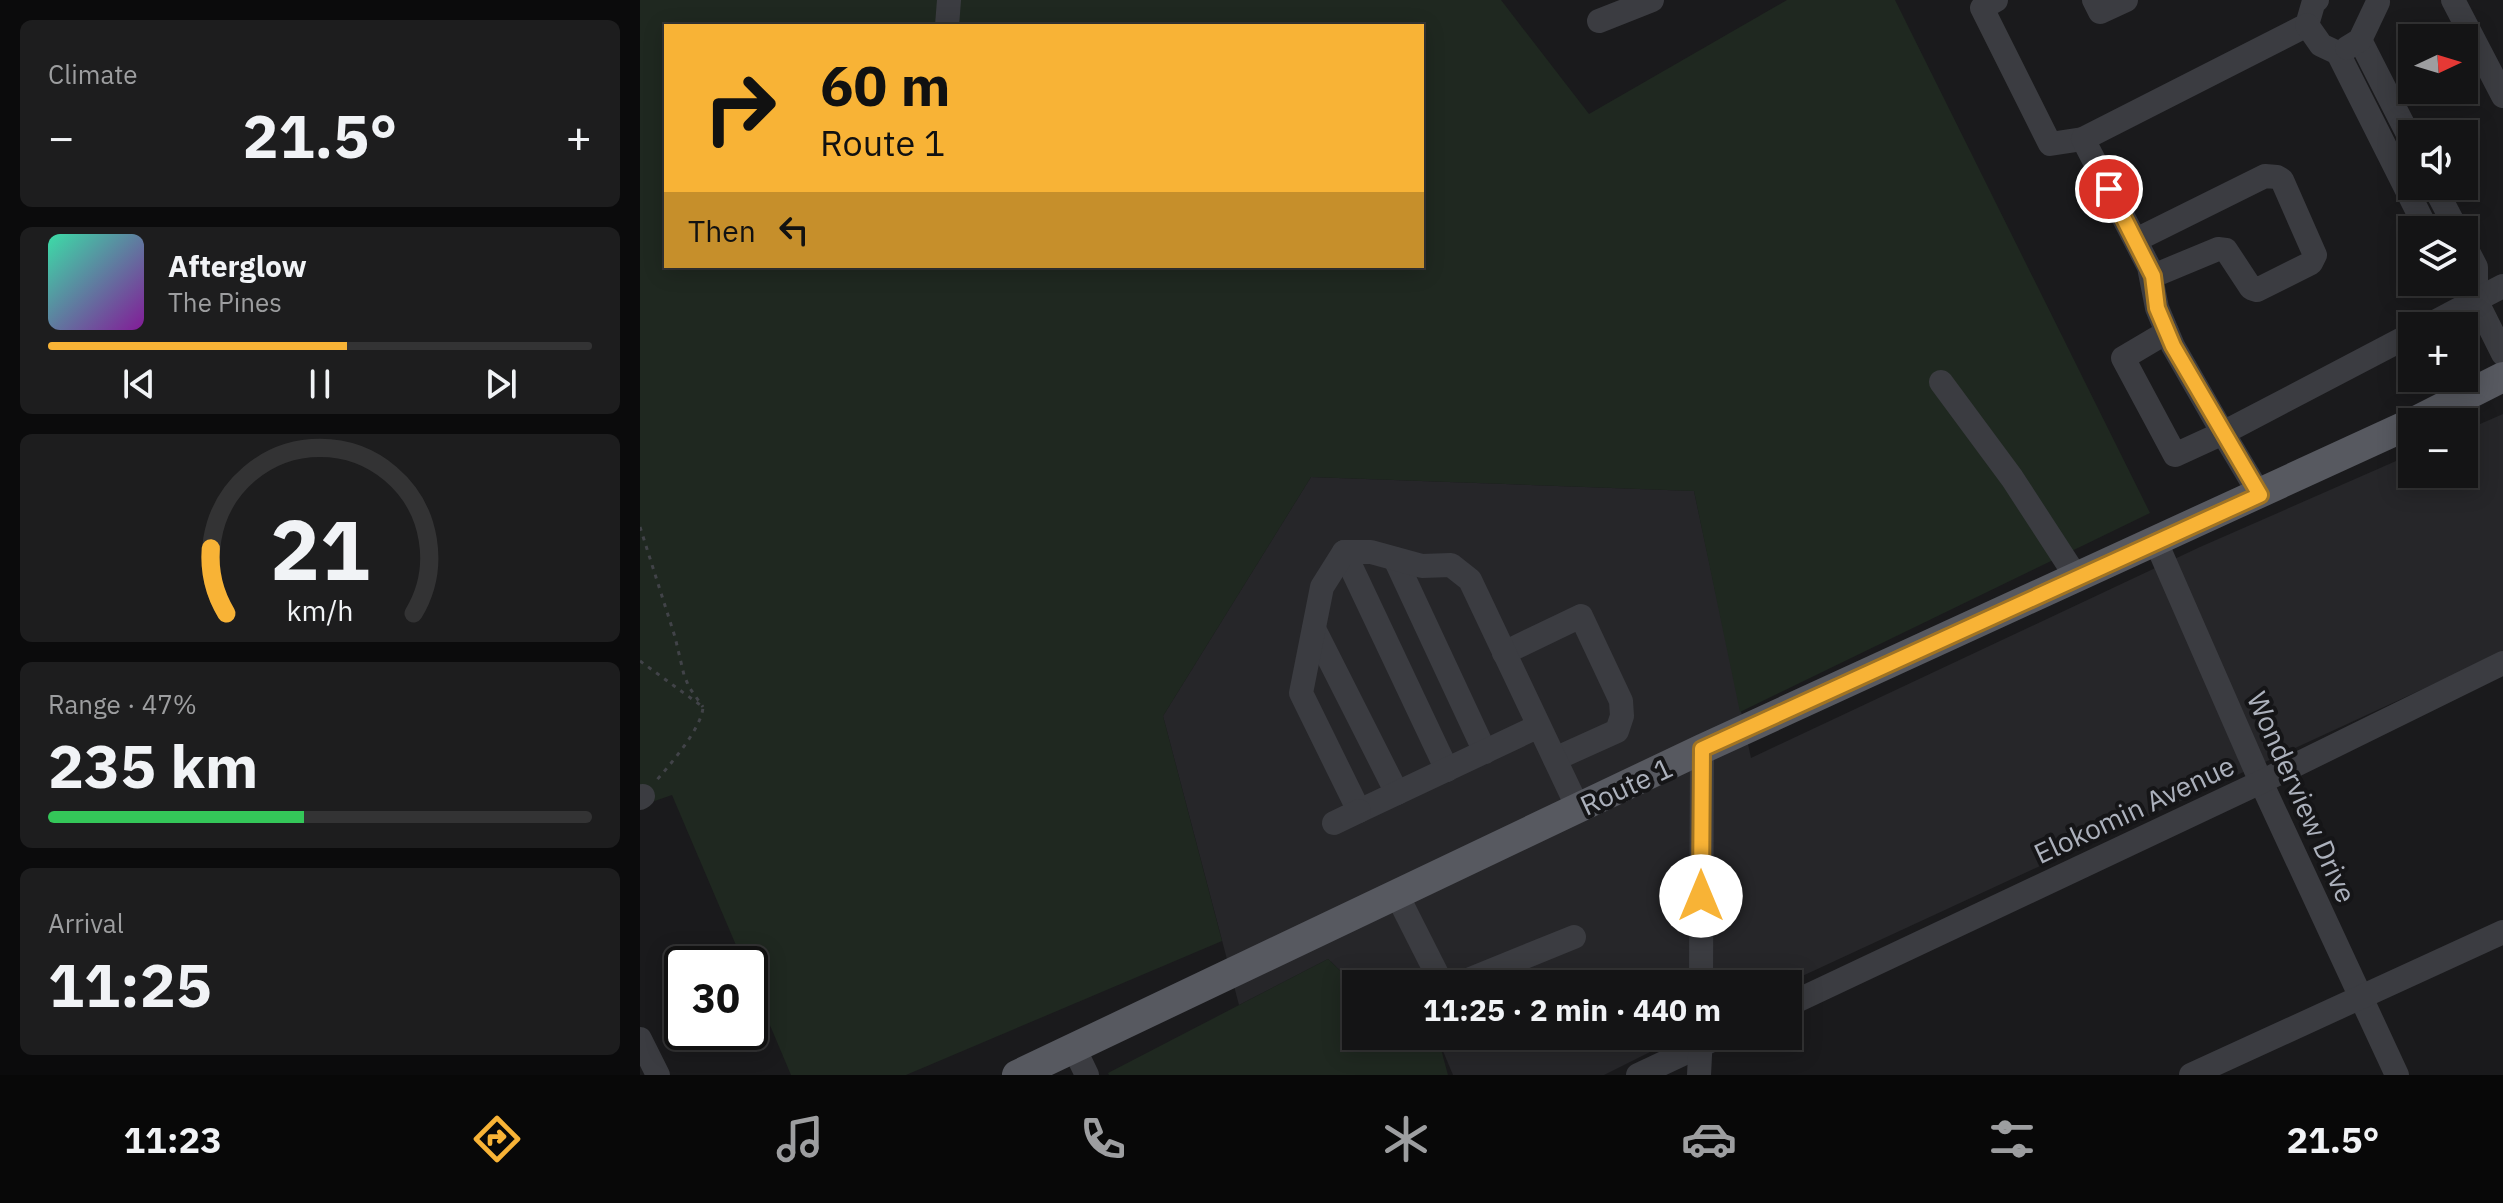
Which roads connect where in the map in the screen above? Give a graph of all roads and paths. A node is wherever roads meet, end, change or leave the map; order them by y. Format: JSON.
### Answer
{"nodes":[{"id":1,"x":949,"y":0,"type":"edge"},
{"id":2,"x":1652,"y":0,"type":"edge"},
{"id":3,"x":1996,"y":0,"type":"edge"},
{"id":4,"x":2094,"y":0,"type":"edge"},
{"id":5,"x":2126,"y":0,"type":"edge"},
{"id":6,"x":2317,"y":0,"type":"edge"},
{"id":7,"x":2453,"y":0,"type":"edge"},
{"id":8,"x":2376,"y":1,"type":"edge"},
{"id":9,"x":1599,"y":21,"type":"dead end"},
{"id":10,"x":947,"y":24,"type":"edge"},
{"id":11,"x":2307,"y":25,"type":"junction"},
{"id":12,"x":2360,"y":40,"type":"junction"},
{"id":13,"x":2338,"y":53,"type":"junction"},
{"id":14,"x":2494,"y":56,"type":"edge"},
{"id":15,"x":2503,"y":96,"type":"edge"},
{"id":16,"x":2401,"y":120,"type":"edge"},
{"id":17,"x":2083,"y":139,"type":"junction"},
{"id":18,"x":2420,"y":216,"type":"edge"},
{"id":19,"x":2136,"y":240,"type":"junction"},
{"id":20,"x":2153,"y":276,"type":"junction"},
{"id":21,"x":2503,"y":286,"type":"edge"},
{"id":22,"x":2471,"y":296,"type":"edge"},
{"id":23,"x":2476,"y":296,"type":"edge"},
{"id":24,"x":2476,"y":300,"type":"junction"},
{"id":25,"x":2453,"y":312,"type":"edge"},
{"id":26,"x":2167,"y":332,"type":"junction"},
{"id":27,"x":2398,"y":341,"type":"edge"},
{"id":28,"x":2503,"y":354,"type":"edge"},
{"id":29,"x":2503,"y":377,"type":"edge"},
{"id":30,"x":1941,"y":382,"type":"dead end"},
{"id":31,"x":2442,"y":408,"type":"edge"},
{"id":32,"x":2398,"y":430,"type":"edge"},
{"id":33,"x":2223,"y":433,"type":"junction"},
{"id":34,"x":2260,"y":495,"type":"junction"},
{"id":35,"x":640,"y":527,"type":"edge"},
{"id":36,"x":2156,"y":542,"type":"junction"},
{"id":37,"x":1344,"y":552,"type":"junction"},
{"id":38,"x":1395,"y":559,"type":"junction"},
{"id":39,"x":2077,"y":578,"type":"junction"},
{"id":40,"x":1314,"y":629,"type":"junction"},
{"id":41,"x":1504,"y":653,"type":"junction"},
{"id":42,"x":640,"y":661,"type":"edge"},
{"id":43,"x":2503,"y":663,"type":"edge"},
{"id":44,"x":703,"y":707,"type":"junction"},
{"id":45,"x":1539,"y":726,"type":"junction"},
{"id":46,"x":1702,"y":749,"type":"junction"},
{"id":47,"x":1485,"y":752,"type":"junction"},
{"id":48,"x":1555,"y":759,"type":"junction"},
{"id":49,"x":1447,"y":770,"type":"junction"},
{"id":50,"x":2261,"y":782,"type":"junction"},
{"id":51,"x":1397,"y":793,"type":"junction"},
{"id":52,"x":641,"y":797,"type":"edge"},
{"id":53,"x":1578,"y":808,"type":"junction"},
{"id":54,"x":1359,"y":811,"type":"junction"},
{"id":55,"x":1334,"y":823,"type":"dead end"},
{"id":56,"x":1397,"y":895,"type":"junction"},
{"id":57,"x":2503,"y":932,"type":"edge"},
{"id":58,"x":1574,"y":937,"type":"dead end"},
{"id":59,"x":1435,"y":970,"type":"edge"},
{"id":60,"x":1493,"y":970,"type":"edge"},
{"id":61,"x":1701,"y":970,"type":"edge"},
{"id":62,"x":1802,"y":998,"type":"edge"},
{"id":63,"x":2361,"y":998,"type":"junction"},
{"id":64,"x":640,"y":1039,"type":"edge"},
{"id":65,"x":1074,"y":1048,"type":"junction"},
{"id":66,"x":1686,"y":1050,"type":"edge"},
{"id":67,"x":1705,"y":1050,"type":"edge"},
{"id":68,"x":658,"y":1075,"type":"edge"},
{"id":69,"x":1017,"y":1075,"type":"edge"},
{"id":70,"x":1087,"y":1075,"type":"edge"},
{"id":71,"x":1638,"y":1075,"type":"edge"},
{"id":72,"x":1699,"y":1075,"type":"edge"},
{"id":73,"x":2191,"y":1075,"type":"edge"},
{"id":74,"x":2397,"y":1075,"type":"edge"}],
"edges":[{"from":1,"to":10,"type":"street"},
{"from":2,"to":9,"type":"street"},
{"from":3,"to":17,"type":"street"},
{"from":4,"to":5,"type":"street"},
{"from":6,"to":11,"type":"street"},
{"from":7,"to":14,"type":"street"},
{"from":8,"to":12,"type":"street"},
{"from":11,"to":13,"type":"street"},
{"from":11,"to":17,"type":"street"},
{"from":12,"to":13,"type":"street"},
{"from":12,"to":16,"type":"street"},
{"from":13,"to":18,"type":"street"},
{"from":14,"to":15,"type":"street"},
{"from":17,"to":19,"type":"street"},
{"from":19,"to":20,"type":"street"},
{"from":19,"to":20,"type":"street"},
{"from":20,"to":26,"type":"street"},
{"from":21,"to":24,"type":"street"},
{"from":22,"to":24,"type":"street"},
{"from":23,"to":24,"type":"street"},
{"from":24,"to":25,"type":"street"},
{"from":24,"to":28,"type":"street"},
{"from":26,"to":33,"type":"street"},
{"from":26,"to":33,"type":"street"},
{"from":27,"to":33,"type":"street"},
{"from":29,"to":31,"type":"main road","name":"Route 1"},
{"from":30,"to":39,"type":"street"},
{"from":32,"to":34,"type":"main road","name":"Route 1"},
{"from":33,"to":34,"type":"street"},
{"from":34,"to":36,"type":"main road","name":"Route 1"},
{"from":35,"to":44,"type":"path"},
{"from":36,"to":39,"type":"main road","name":"Route 1"},
{"from":36,"to":50,"type":"street","name":"Wonderview Drive"},
{"from":37,"to":38,"type":"street"},
{"from":37,"to":40,"type":"street"},
{"from":37,"to":49,"type":"street"},
{"from":38,"to":41,"type":"street"},
{"from":38,"to":47,"type":"street"},
{"from":39,"to":46,"type":"main road","name":"Route 1"},
{"from":40,"to":51,"type":"street"},
{"from":40,"to":54,"type":"street"},
{"from":41,"to":45,"type":"street"},
{"from":41,"to":48,"type":"street"},
{"from":42,"to":44,"type":"path"},
{"from":43,"to":50,"type":"street","name":"Elokomin Avenue"},
{"from":44,"to":52,"type":"path"},
{"from":45,"to":47,"type":"street"},
{"from":45,"to":48,"type":"street"},
{"from":46,"to":53,"type":"main road","name":"Route 1"},
{"from":46,"to":61,"type":"street"},
{"from":47,"to":49,"type":"street"},
{"from":48,"to":53,"type":"street"},
{"from":49,"to":51,"type":"street"},
{"from":50,"to":62,"type":"street","name":"Elokomin Avenue"},
{"from":50,"to":63,"type":"street","name":"Wonderview Drive"},
{"from":51,"to":54,"type":"street"},
{"from":53,"to":56,"type":"main road","name":"Route 1"},
{"from":54,"to":55,"type":"street"},
{"from":56,"to":59,"type":"street"},
{"from":56,"to":65,"type":"main road","name":"Route 1"},
{"from":57,"to":63,"type":"street"},
{"from":58,"to":60,"type":"street"},
{"from":63,"to":73,"type":"street"},
{"from":63,"to":74,"type":"street","name":"Wonderview Drive"},
{"from":64,"to":68,"type":"street"},
{"from":65,"to":69,"type":"main road","name":"Route 1"},
{"from":65,"to":70,"type":"street"},
{"from":66,"to":71,"type":"street"},
{"from":67,"to":72,"type":"street"}]}
